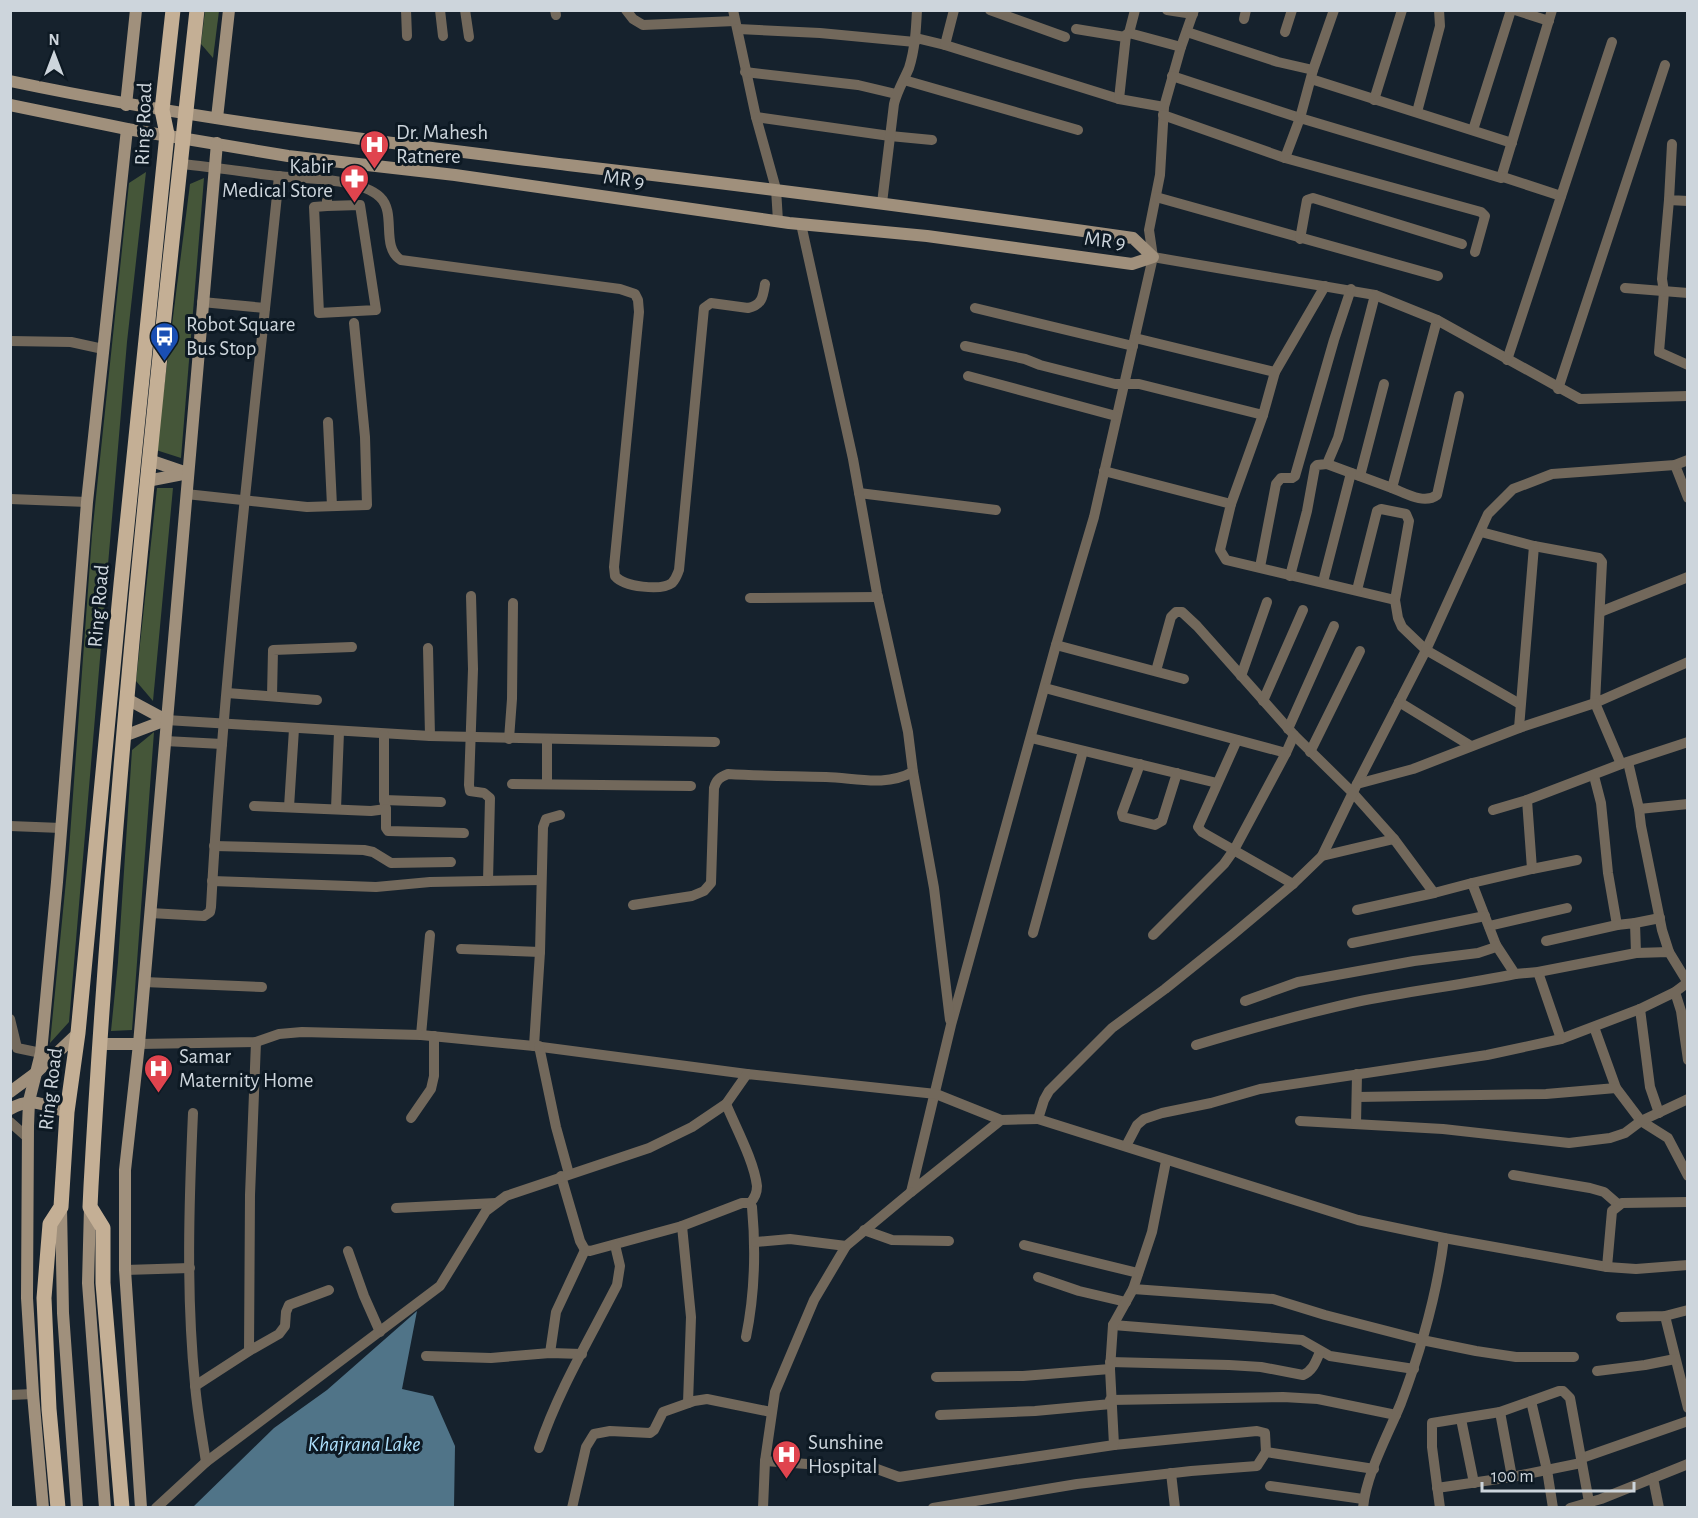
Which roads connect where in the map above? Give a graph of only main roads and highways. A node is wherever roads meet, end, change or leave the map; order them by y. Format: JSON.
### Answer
{"nodes":[{"id":1,"x":173,"y":10,"type":"edge"},
{"id":2,"x":197,"y":10,"type":"edge"},
{"id":3,"x":58,"y":1508,"type":"edge"},
{"id":4,"x":122,"y":1508,"type":"edge"}],
"edges":[{"from":1,"to":3,"type":"main road","name":"Ring Road"},
{"from":2,"to":4,"type":"main road","name":"Ring Road"}]}
